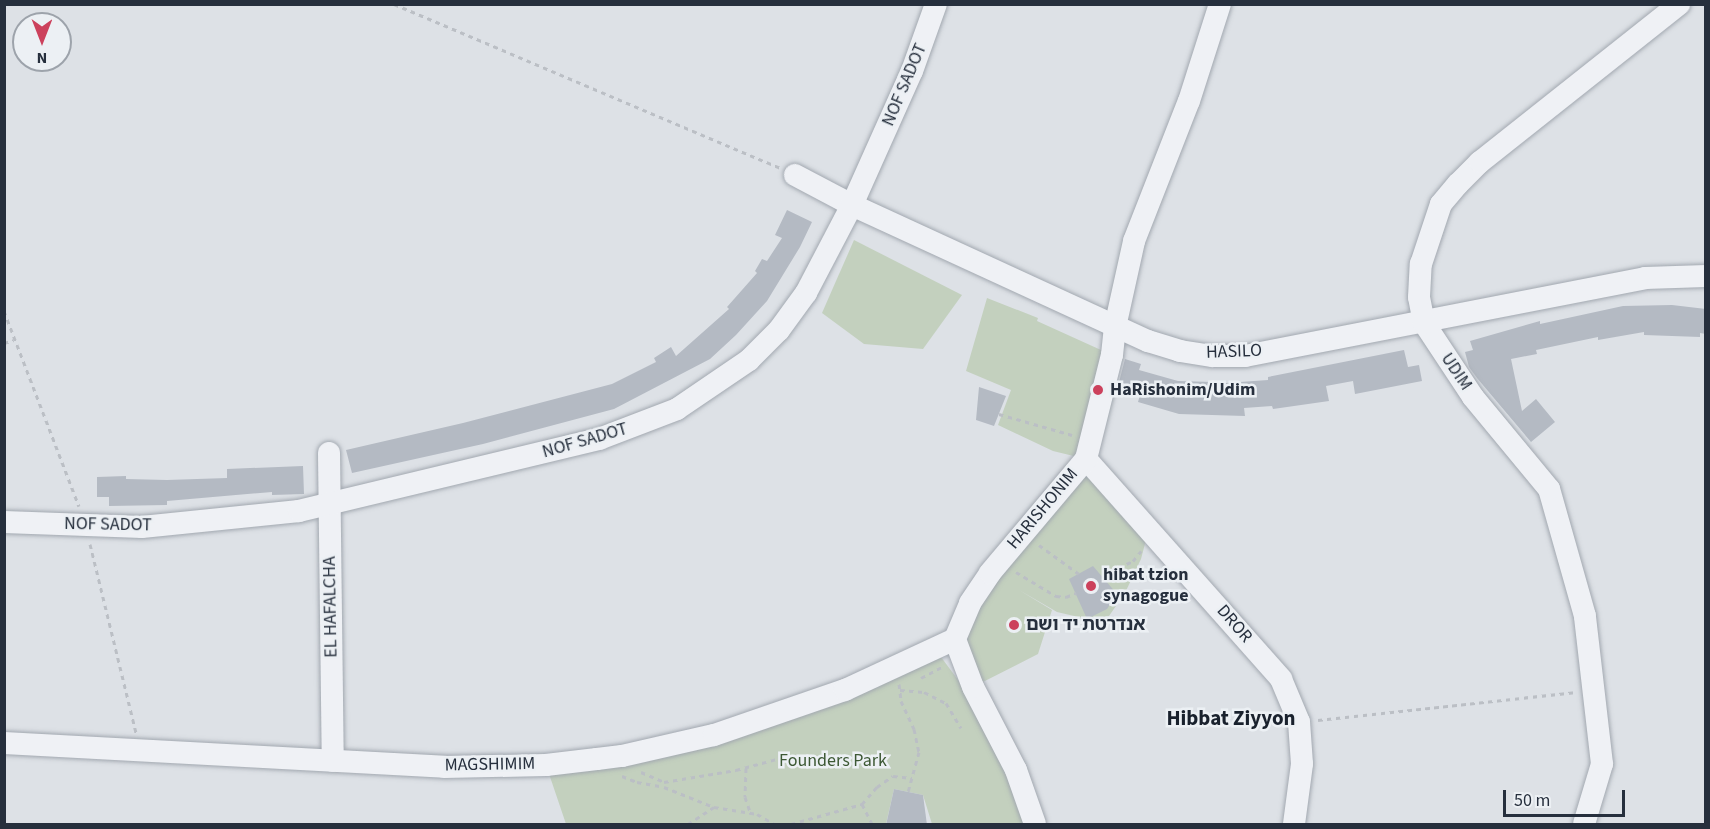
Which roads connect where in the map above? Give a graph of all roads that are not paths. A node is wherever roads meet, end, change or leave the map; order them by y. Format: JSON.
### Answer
{"nodes":[{"id":1,"x":936,"y":4,"type":"edge"},
{"id":2,"x":1220,"y":4,"type":"edge"},
{"id":3,"x":1679,"y":4,"type":"edge"},
{"id":4,"x":795,"y":175,"type":"road end"},
{"id":5,"x":852,"y":205,"type":"junction"},
{"id":6,"x":1706,"y":276,"type":"edge"},
{"id":7,"x":1424,"y":323,"type":"junction"},
{"id":8,"x":1115,"y":327,"type":"junction"},
{"id":9,"x":1088,"y":450,"type":"junction"},
{"id":10,"x":329,"y":453,"type":"dead end"},
{"id":11,"x":330,"y":505,"type":"junction"},
{"id":12,"x":4,"y":522,"type":"edge"},
{"id":13,"x":955,"y":639,"type":"junction"},
{"id":14,"x":4,"y":743,"type":"edge"},
{"id":15,"x":333,"y":761,"type":"junction"},
{"id":16,"x":1035,"y":825,"type":"edge"},
{"id":17,"x":1294,"y":825,"type":"edge"},
{"id":18,"x":1584,"y":825,"type":"edge"}],
"edges":[{"from":1,"to":5,"type":"street","name":"NOF SADOT"},
{"from":2,"to":8,"type":"street","name":"HARISHONIM"},
{"from":3,"to":7,"type":"street","name":"UDIM"},
{"from":4,"to":5,"type":"street","name":"HASILO"},
{"from":5,"to":8,"type":"street","name":"HASILO"},
{"from":5,"to":11,"type":"street","name":"NOF SADOT"},
{"from":6,"to":7,"type":"street","name":"HASILO"},
{"from":7,"to":8,"type":"street","name":"HASILO"},
{"from":7,"to":18,"type":"street","name":"UDIM"},
{"from":8,"to":9,"type":"street","name":"HARISHONIM"},
{"from":9,"to":13,"type":"street","name":"HARISHONIM"},
{"from":9,"to":17,"type":"street","name":"DROR"},
{"from":10,"to":11,"type":"street","name":"EL HAFALCHA"},
{"from":11,"to":12,"type":"street","name":"NOF SADOT"},
{"from":11,"to":15,"type":"street","name":"EL HAFALCHA"},
{"from":13,"to":15,"type":"street","name":"MAGSHIMIM"},
{"from":13,"to":16,"type":"street"},
{"from":14,"to":15,"type":"street","name":"MAGSHIMIM"}]}
